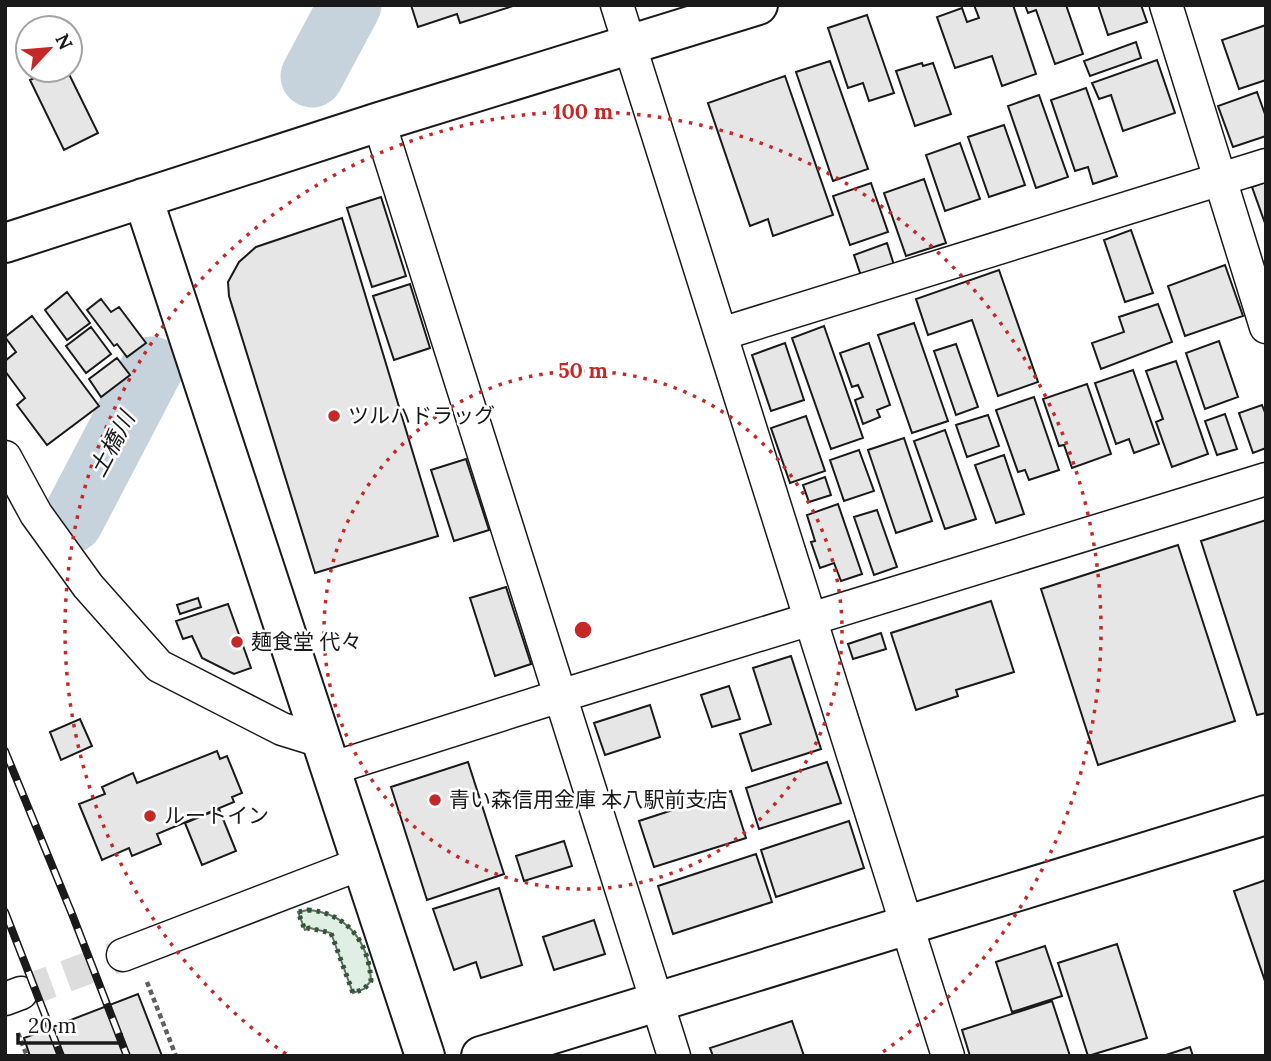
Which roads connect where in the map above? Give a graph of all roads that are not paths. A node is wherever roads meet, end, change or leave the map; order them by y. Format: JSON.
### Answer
{"nodes":[{"id":1,"x":617,"y":5,"type":"edge"},
{"id":2,"x":758,"y":5,"type":"edge"},
{"id":3,"x":1166,"y":5,"type":"edge"},
{"id":4,"x":630,"y":45,"type":"junction"},
{"id":5,"x":379,"y":122,"type":"junction"},
{"id":6,"x":1266,"y":165,"type":"edge"},
{"id":7,"x":1220,"y":179,"type":"junction"},
{"id":8,"x":143,"y":198,"type":"junction"},
{"id":9,"x":5,"y":243,"type":"edge"},
{"id":10,"x":1266,"y":327,"type":"edge"},
{"id":11,"x":721,"y":334,"type":"junction"},
{"id":12,"x":5,"y":457,"type":"edge"},
{"id":13,"x":1266,"y":479,"type":"edge"},
{"id":14,"x":811,"y":620,"type":"junction"},
{"id":15,"x":560,"y":696,"type":"junction"},
{"id":16,"x":326,"y":755,"type":"junction"},
{"id":17,"x":1266,"y":815,"type":"edge"},
{"id":18,"x":360,"y":864,"type":"junction"},
{"id":19,"x":907,"y":925,"type":"junction"},
{"id":20,"x":123,"y":955,"type":"tunnel mouth"},
{"id":21,"x":657,"y":1002,"type":"junction"},
{"id":22,"x":425,"y":1056,"type":"edge"},
{"id":23,"x":481,"y":1056,"type":"edge"},
{"id":24,"x":674,"y":1056,"type":"edge"},
{"id":25,"x":948,"y":1056,"type":"edge"}],
"edges":[{"from":1,"to":4,"type":"street"},
{"from":2,"to":4,"type":"street"},
{"from":3,"to":7,"type":"street"},
{"from":4,"to":5,"type":"street"},
{"from":4,"to":11,"type":"street"},
{"from":5,"to":8,"type":"street"},
{"from":5,"to":15,"type":"street"},
{"from":6,"to":7,"type":"street"},
{"from":7,"to":10,"type":"street"},
{"from":7,"to":11,"type":"street"},
{"from":8,"to":9,"type":"street"},
{"from":8,"to":16,"type":"street"},
{"from":11,"to":14,"type":"street"},
{"from":12,"to":16,"type":"street"},
{"from":13,"to":14,"type":"street"},
{"from":14,"to":15,"type":"street"},
{"from":14,"to":19,"type":"street"},
{"from":15,"to":16,"type":"street"},
{"from":15,"to":21,"type":"street"},
{"from":16,"to":18,"type":"street"},
{"from":17,"to":19,"type":"street"},
{"from":18,"to":20,"type":"street"},
{"from":18,"to":22,"type":"street"},
{"from":19,"to":21,"type":"street"},
{"from":19,"to":25,"type":"street"},
{"from":21,"to":23,"type":"street"},
{"from":21,"to":24,"type":"street"}]}
